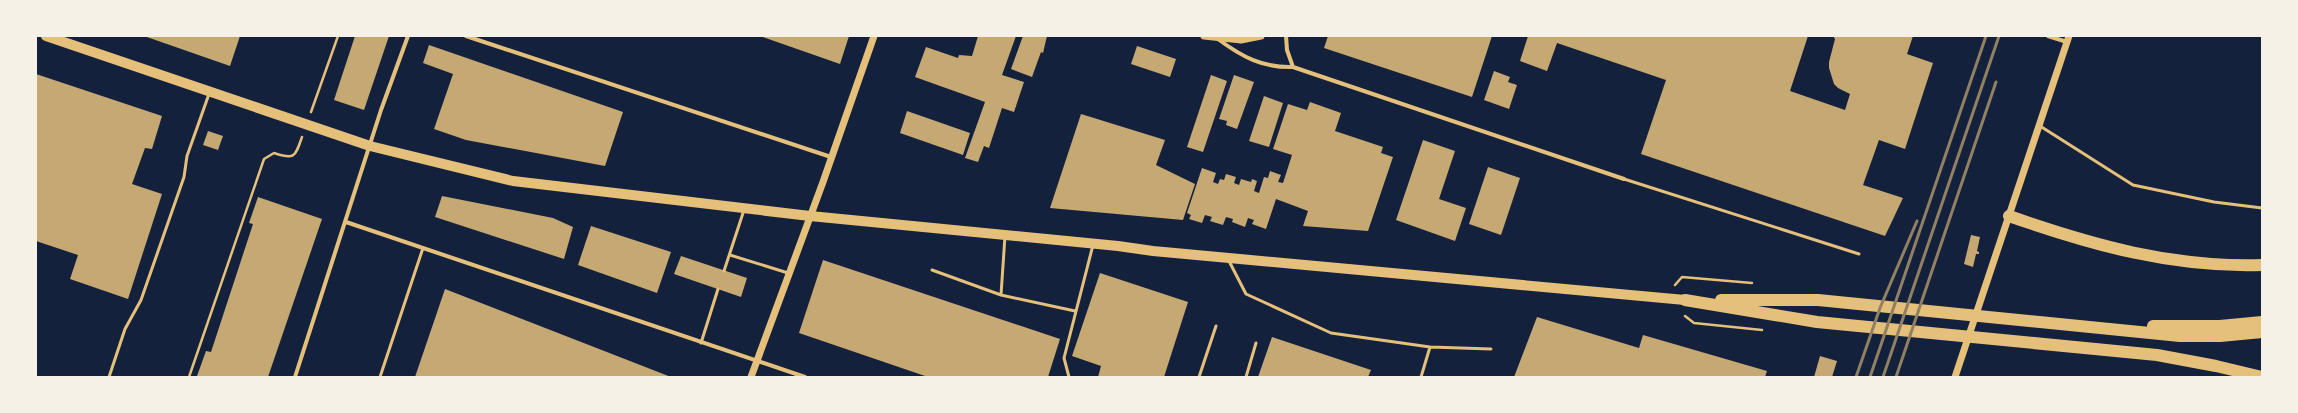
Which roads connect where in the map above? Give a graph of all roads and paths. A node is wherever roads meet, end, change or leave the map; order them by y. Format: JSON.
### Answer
{"nodes":[{"id":1,"x":46,"y":36,"type":"edge"},
{"id":2,"x":338,"y":36,"type":"edge"},
{"id":3,"x":408,"y":36,"type":"edge"},
{"id":4,"x":466,"y":36,"type":"edge"},
{"id":5,"x":874,"y":36,"type":"edge"},
{"id":6,"x":1204,"y":36,"type":"edge"},
{"id":7,"x":1260,"y":36,"type":"edge"},
{"id":8,"x":1286,"y":36,"type":"edge"},
{"id":9,"x":2048,"y":36,"type":"edge"},
{"id":10,"x":1218,"y":39,"type":"junction"},
{"id":11,"x":2068,"y":39,"type":"edge"},
{"id":12,"x":1293,"y":67,"type":"junction"},
{"id":13,"x":318,"y":92,"type":"dead end"},
{"id":14,"x":210,"y":93,"type":"junction"},
{"id":15,"x":2039,"y":125,"type":"junction"},
{"id":16,"x":370,"y":146,"type":"junction"},
{"id":17,"x":297,"y":152,"type":"dead end"},
{"id":18,"x":831,"y":157,"type":"junction"},
{"id":19,"x":1624,"y":179,"type":"joint"},
{"id":20,"x":2262,"y":208,"type":"edge"},
{"id":21,"x":744,"y":209,"type":"junction"},
{"id":22,"x":810,"y":216,"type":"junction"},
{"id":23,"x":2009,"y":216,"type":"junction"},
{"id":24,"x":346,"y":222,"type":"junction"},
{"id":25,"x":1005,"y":235,"type":"junction"},
{"id":26,"x":1094,"y":243,"type":"junction"},
{"id":27,"x":423,"y":248,"type":"junction"},
{"id":28,"x":1859,"y":254,"type":"dead end"},
{"id":29,"x":730,"y":255,"type":"junction"},
{"id":30,"x":1227,"y":258,"type":"junction"},
{"id":31,"x":2262,"y":265,"type":"edge"},
{"id":32,"x":932,"y":270,"type":"dead end"},
{"id":33,"x":724,"y":271,"type":"dead end"},
{"id":34,"x":788,"y":273,"type":"junction"},
{"id":35,"x":718,"y":289,"type":"dead end"},
{"id":36,"x":1001,"y":294,"type":"junction"},
{"id":37,"x":1685,"y":300,"type":"junction"},
{"id":38,"x":1075,"y":312,"type":"junction"},
{"id":39,"x":2262,"y":322,"type":"edge"},
{"id":40,"x":2068,"y":324,"type":"junction"},
{"id":41,"x":1216,"y":326,"type":"dead end"},
{"id":42,"x":2262,"y":332,"type":"edge"},
{"id":43,"x":701,"y":343,"type":"junction"},
{"id":44,"x":1256,"y":343,"type":"dead end"},
{"id":45,"x":1430,"y":347,"type":"junction"},
{"id":46,"x":1491,"y":349,"type":"dead end"},
{"id":47,"x":2176,"y":358,"type":"junction"},
{"id":48,"x":756,"y":362,"type":"junction"},
{"id":49,"x":2262,"y":376,"type":"edge"},
{"id":50,"x":109,"y":377,"type":"edge"},
{"id":51,"x":189,"y":377,"type":"edge"},
{"id":52,"x":295,"y":377,"type":"edge"},
{"id":53,"x":380,"y":377,"type":"edge"},
{"id":54,"x":751,"y":377,"type":"edge"},
{"id":55,"x":805,"y":377,"type":"edge"},
{"id":56,"x":1069,"y":377,"type":"edge"},
{"id":57,"x":1199,"y":377,"type":"edge"},
{"id":58,"x":1246,"y":377,"type":"edge"},
{"id":59,"x":1421,"y":377,"type":"edge"},
{"id":60,"x":1955,"y":377,"type":"edge"},
{"id":61,"x":2251,"y":377,"type":"edge"}],
"edges":[{"from":1,"to":14,"type":"main road"},
{"from":2,"to":13,"type":"path"},
{"from":3,"to":16,"type":"street"},
{"from":4,"to":18,"type":"street"},
{"from":5,"to":18,"type":"street"},
{"from":6,"to":10,"type":"street"},
{"from":7,"to":10,"type":"street"},
{"from":8,"to":12,"type":"street"},
{"from":9,"to":11,"type":"street"},
{"from":10,"to":12,"type":"street"},
{"from":11,"to":15,"type":"street"},
{"from":12,"to":19,"type":"street"},
{"from":14,"to":16,"type":"main road"},
{"from":14,"to":50,"type":"lane"},
{"from":15,"to":20,"type":"lane"},
{"from":15,"to":23,"type":"street"},
{"from":16,"to":21,"type":"main road"},
{"from":16,"to":24,"type":"street"},
{"from":17,"to":51,"type":"path"},
{"from":18,"to":22,"type":"street"},
{"from":19,"to":28,"type":"lane"},
{"from":21,"to":22,"type":"main road"},
{"from":21,"to":29,"type":"lane"},
{"from":22,"to":25,"type":"main road"},
{"from":22,"to":34,"type":"street"},
{"from":23,"to":31,"type":"highway"},
{"from":23,"to":60,"type":"street"},
{"from":24,"to":27,"type":"street"},
{"from":24,"to":52,"type":"street"},
{"from":25,"to":26,"type":"main road"},
{"from":25,"to":36,"type":"lane"},
{"from":26,"to":30,"type":"main road"},
{"from":26,"to":38,"type":"lane"},
{"from":27,"to":43,"type":"street"},
{"from":27,"to":53,"type":"lane"},
{"from":29,"to":33,"type":"lane"},
{"from":29,"to":34,"type":"lane"},
{"from":30,"to":37,"type":"main road"},
{"from":30,"to":45,"type":"lane"},
{"from":32,"to":36,"type":"lane"},
{"from":34,"to":48,"type":"street"},
{"from":35,"to":43,"type":"lane"},
{"from":36,"to":38,"type":"lane"},
{"from":37,"to":40,"type":"highway"},
{"from":37,"to":47,"type":"highway"},
{"from":38,"to":56,"type":"lane"},
{"from":39,"to":40,"type":"highway"},
{"from":40,"to":42,"type":"highway"},
{"from":41,"to":57,"type":"lane"},
{"from":43,"to":48,"type":"street"},
{"from":44,"to":58,"type":"lane"},
{"from":45,"to":46,"type":"lane"},
{"from":45,"to":59,"type":"lane"},
{"from":47,"to":49,"type":"highway"},
{"from":47,"to":61,"type":"highway"},
{"from":48,"to":54,"type":"street"},
{"from":48,"to":55,"type":"street"}]}
